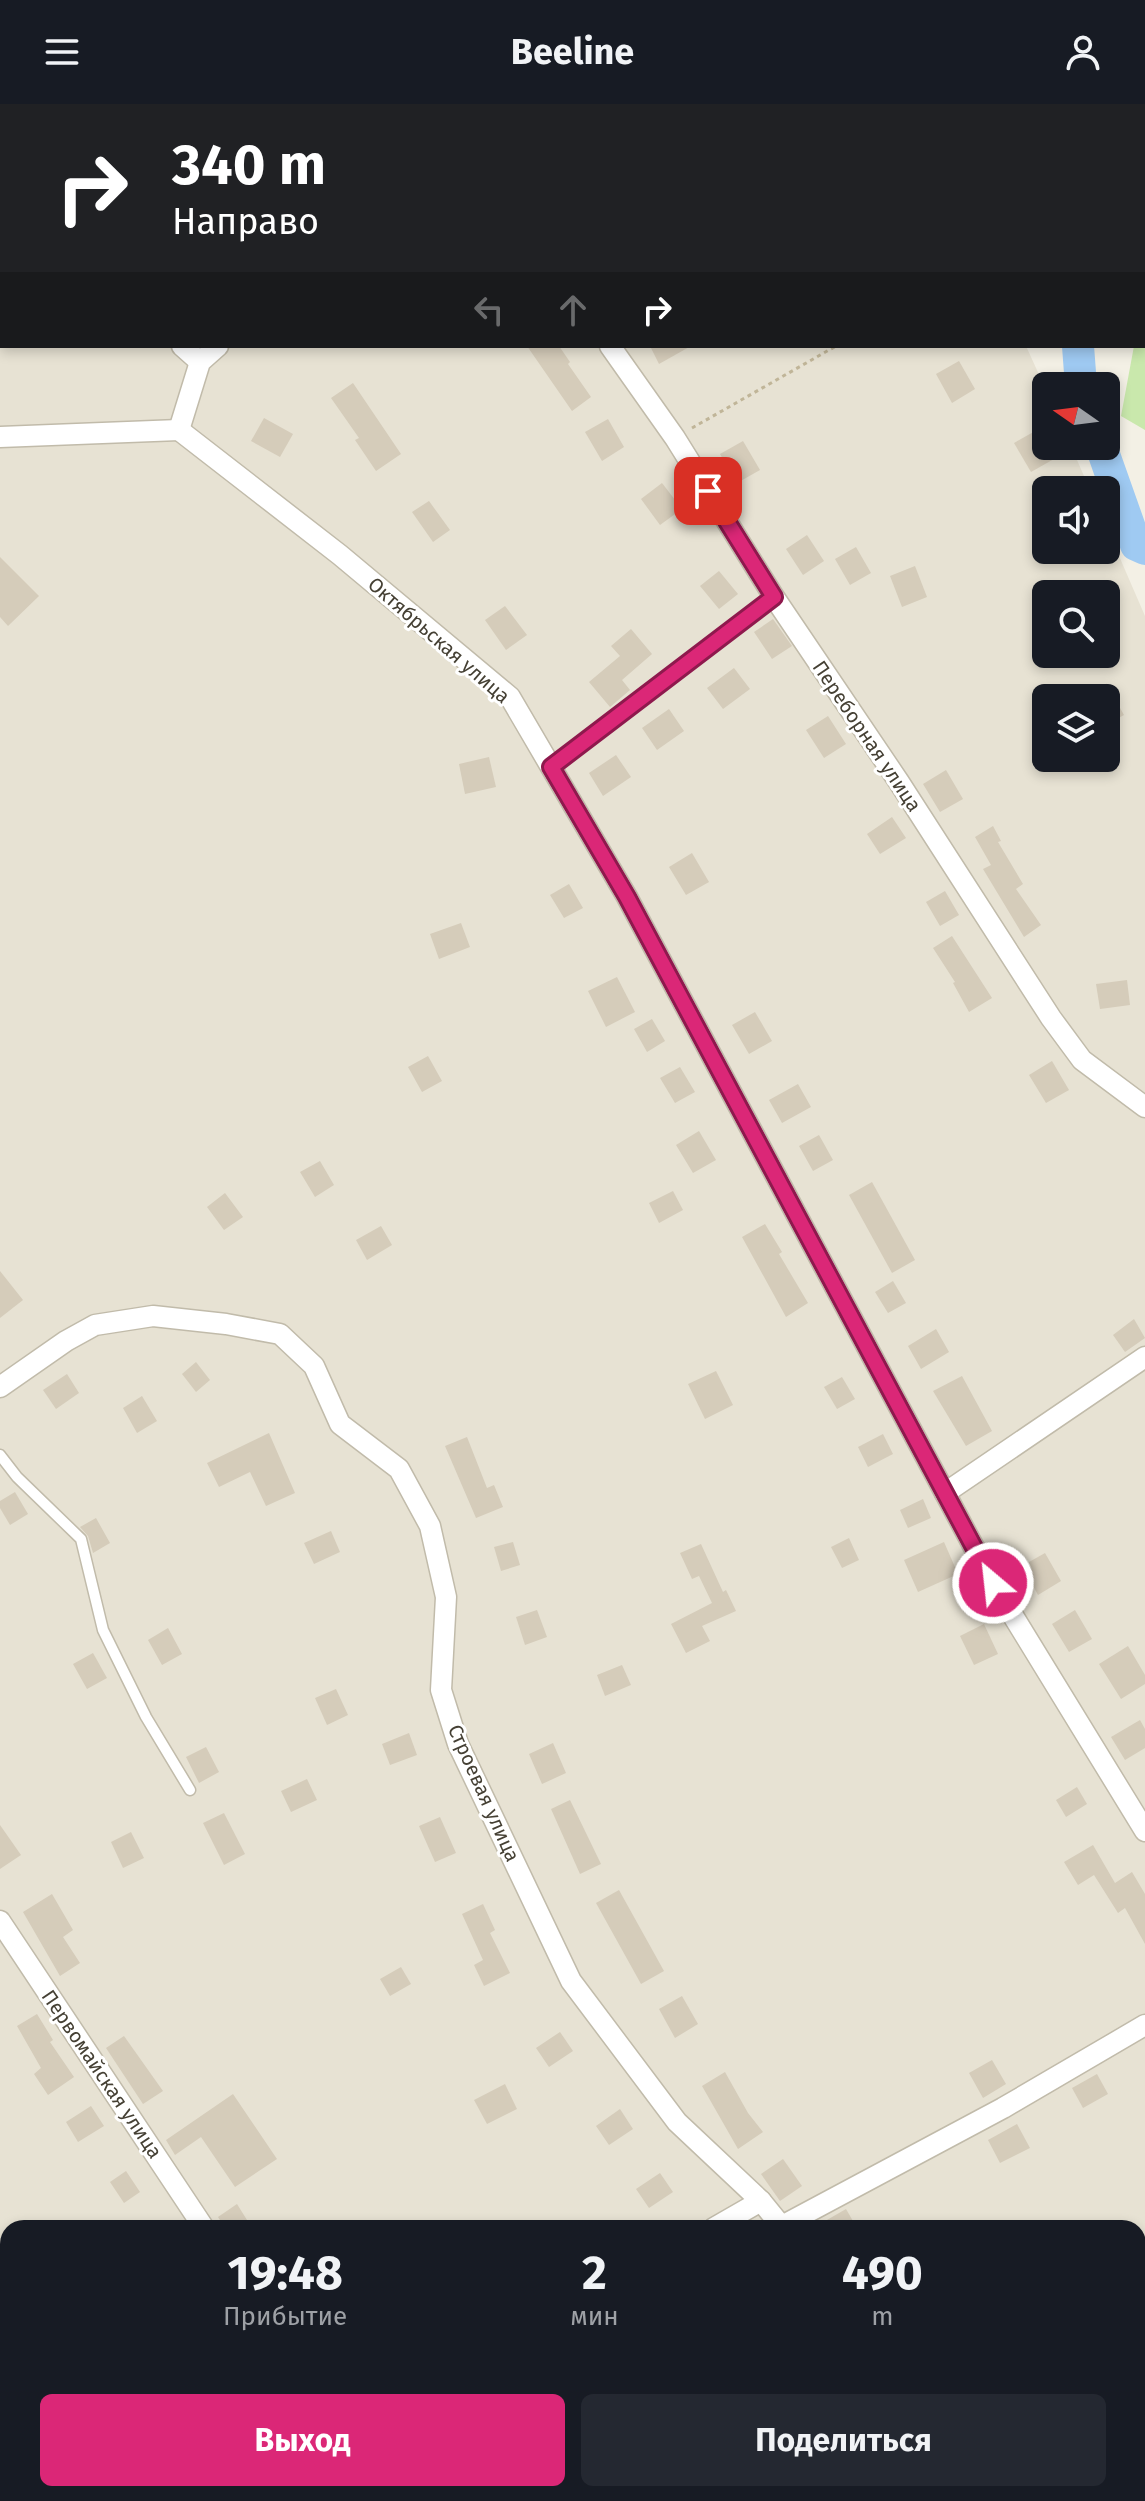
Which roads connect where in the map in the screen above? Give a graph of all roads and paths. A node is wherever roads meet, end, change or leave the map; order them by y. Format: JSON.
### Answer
{"nodes":[{"id":1,"x":184,"y":348,"type":"edge"},
{"id":2,"x":216,"y":348,"type":"edge"},
{"id":3,"x":611,"y":348,"type":"edge"},
{"id":4,"x":832,"y":348,"type":"edge"},
{"id":5,"x":200,"y":362,"type":"junction"},
{"id":6,"x":179,"y":430,"type":"junction"},
{"id":7,"x":0,"y":437,"type":"edge"},
{"id":8,"x":675,"y":438,"type":"junction"},
{"id":9,"x":774,"y":597,"type":"junction"},
{"id":10,"x":551,"y":767,"type":"junction"},
{"id":11,"x":1145,"y":1107,"type":"edge"},
{"id":12,"x":1145,"y":1357,"type":"edge"},
{"id":13,"x":0,"y":1387,"type":"edge"},
{"id":14,"x":0,"y":1455,"type":"edge"},
{"id":15,"x":945,"y":1493,"type":"junction"},
{"id":16,"x":190,"y":1790,"type":"dead end"},
{"id":17,"x":1145,"y":1831,"type":"edge"},
{"id":18,"x":0,"y":1921,"type":"edge"},
{"id":19,"x":1145,"y":2025,"type":"edge"},
{"id":20,"x":761,"y":2201,"type":"junction"},
{"id":21,"x":199,"y":2220,"type":"edge"},
{"id":22,"x":728,"y":2220,"type":"edge"},
{"id":23,"x":776,"y":2220,"type":"edge"},
{"id":24,"x":795,"y":2220,"type":"edge"}],
"edges":[{"from":1,"to":5,"type":"street"},
{"from":2,"to":5,"type":"street"},
{"from":3,"to":8,"type":"street","name":"Переборная улица"},
{"from":4,"to":8,"type":"path"},
{"from":5,"to":6,"type":"street"},
{"from":6,"to":7,"type":"street"},
{"from":6,"to":10,"type":"street","name":"Октябрьская улица"},
{"from":8,"to":9,"type":"street","name":"Переборная улица"},
{"from":9,"to":10,"type":"lane"},
{"from":9,"to":11,"type":"street","name":"Переборная улица"},
{"from":10,"to":15,"type":"street","name":"Октябрьская улица"},
{"from":12,"to":15,"type":"street"},
{"from":13,"to":20,"type":"street","name":"Строевая улица"},
{"from":14,"to":16,"type":"lane"},
{"from":15,"to":17,"type":"street","name":"Октябрьская улица"},
{"from":18,"to":21,"type":"street","name":"Первомайская улица"},
{"from":19,"to":24,"type":"street"},
{"from":20,"to":22,"type":"street"},
{"from":20,"to":23,"type":"street","name":"Строевая улица"}]}
